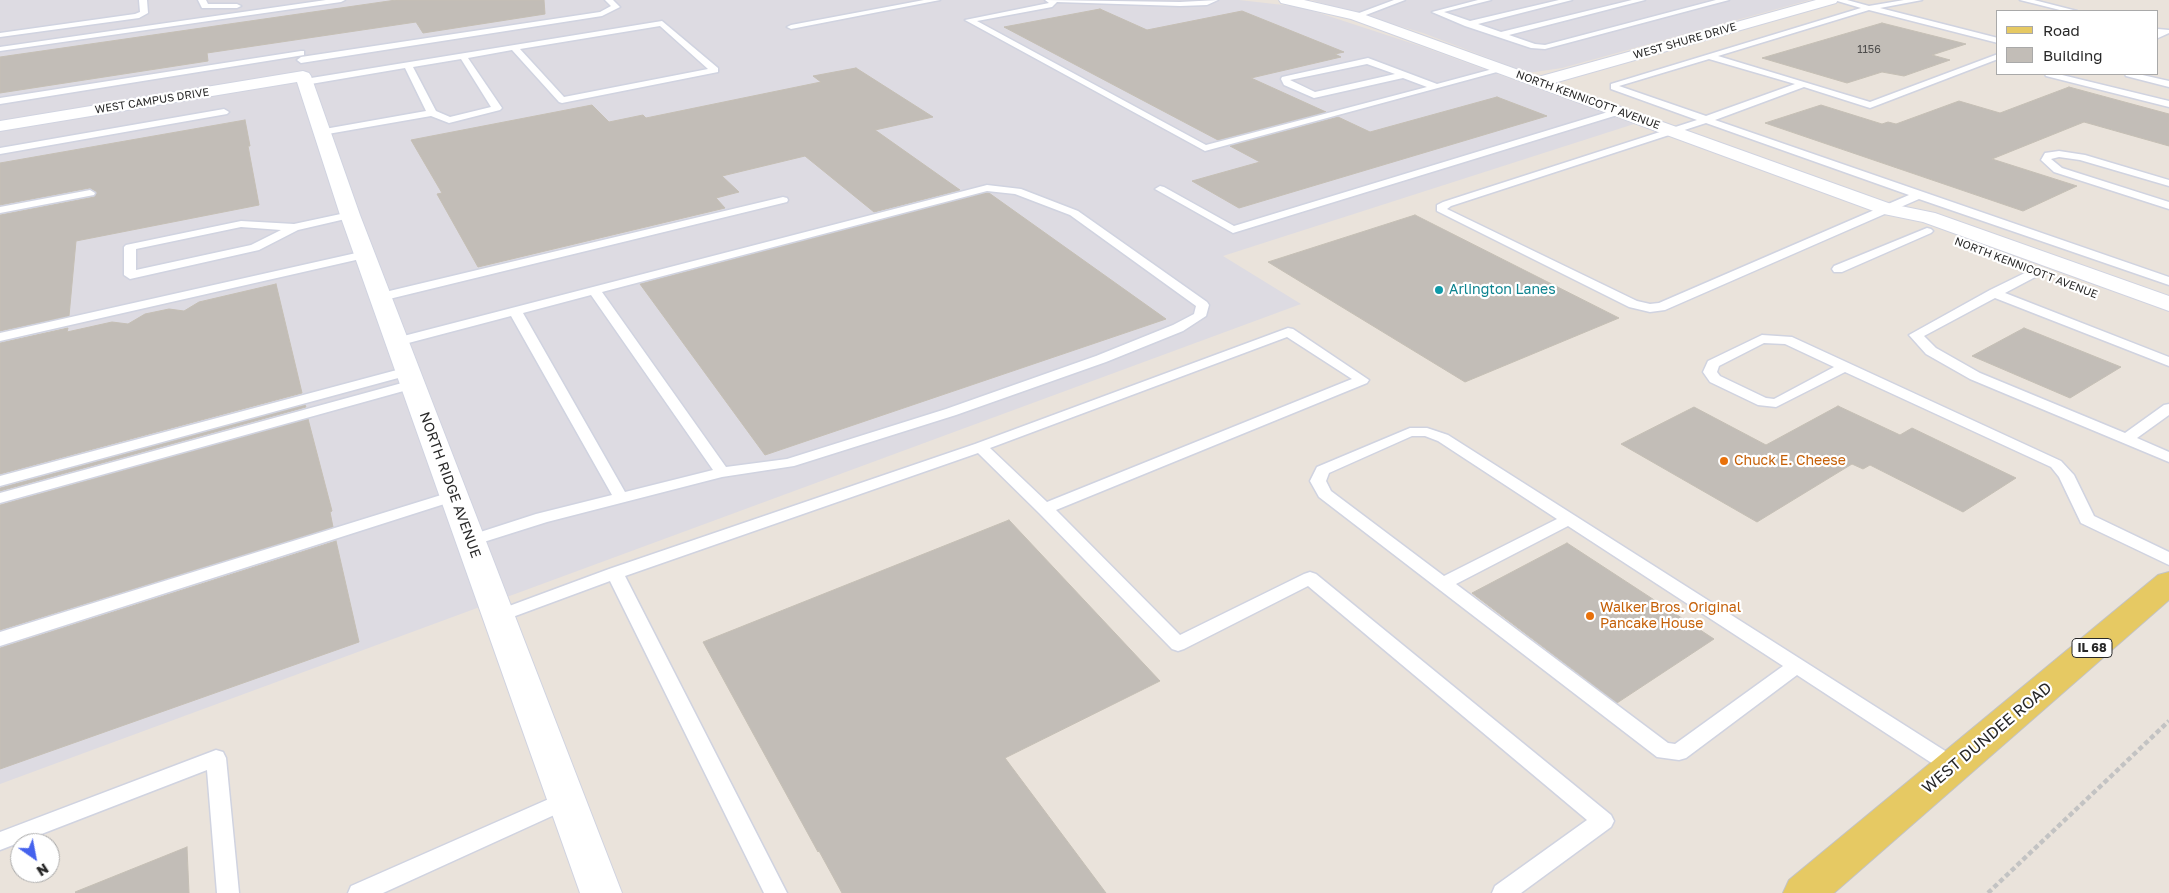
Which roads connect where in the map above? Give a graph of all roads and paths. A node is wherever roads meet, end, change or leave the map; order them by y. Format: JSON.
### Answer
{"nodes":[{"id":1,"x":143,"y":0,"type":"edge"},
{"id":2,"x":284,"y":0,"type":"edge"},
{"id":3,"x":341,"y":0,"type":"edge"},
{"id":4,"x":609,"y":0,"type":"edge"},
{"id":5,"x":936,"y":0,"type":"edge"},
{"id":6,"x":1049,"y":0,"type":"edge"},
{"id":7,"x":1055,"y":0,"type":"edge"},
{"id":8,"x":1286,"y":0,"type":"edge"},
{"id":9,"x":1400,"y":0,"type":"edge"},
{"id":10,"x":1487,"y":0,"type":"edge"},
{"id":11,"x":1568,"y":0,"type":"edge"},
{"id":12,"x":1641,"y":0,"type":"edge"},
{"id":13,"x":1725,"y":0,"type":"edge"},
{"id":14,"x":1831,"y":0,"type":"edge"},
{"id":15,"x":1838,"y":0,"type":"edge"},
{"id":16,"x":1918,"y":0,"type":"edge"},
{"id":17,"x":2024,"y":0,"type":"edge"},
{"id":18,"x":1210,"y":1,"type":"edge"},
{"id":19,"x":202,"y":2,"type":"edge"},
{"id":20,"x":1143,"y":3,"type":"junction"},
{"id":21,"x":1869,"y":8,"type":"junction"},
{"id":22,"x":2069,"y":10,"type":"edge"},
{"id":23,"x":1150,"y":11,"type":"dead end"},
{"id":24,"x":1178,"y":12,"type":"dead end"},
{"id":25,"x":1355,"y":16,"type":"junction"},
{"id":26,"x":1468,"y":24,"type":"junction"},
{"id":27,"x":791,"y":27,"type":"dead end"},
{"id":28,"x":2159,"y":30,"type":"edge"},
{"id":29,"x":0,"y":35,"type":"edge"},
{"id":30,"x":1501,"y":35,"type":"junction"},
{"id":31,"x":2159,"y":36,"type":"edge"},
{"id":32,"x":1996,"y":40,"type":"edge"},
{"id":33,"x":514,"y":47,"type":"junction"},
{"id":34,"x":309,"y":48,"type":"dead end"},
{"id":35,"x":0,"y":49,"type":"edge"},
{"id":36,"x":463,"y":56,"type":"junction"},
{"id":37,"x":1709,"y":56,"type":"junction"},
{"id":38,"x":1995,"y":58,"type":"edge"},
{"id":39,"x":408,"y":65,"type":"junction"},
{"id":40,"x":303,"y":68,"type":"junction"},
{"id":41,"x":1504,"y":69,"type":"junction"},
{"id":42,"x":1403,"y":75,"type":"junction"},
{"id":43,"x":2053,"y":75,"type":"edge"},
{"id":44,"x":2133,"y":75,"type":"edge"},
{"id":45,"x":1540,"y":82,"type":"junction"},
{"id":46,"x":1804,"y":84,"type":"junction"},
{"id":47,"x":2169,"y":84,"type":"edge"},
{"id":48,"x":1436,"y":87,"type":"junction"},
{"id":49,"x":0,"y":101,"type":"edge"},
{"id":50,"x":2169,"y":104,"type":"edge"},
{"id":51,"x":224,"y":112,"type":"dead end"},
{"id":52,"x":1621,"y":112,"type":"junction"},
{"id":53,"x":432,"y":113,"type":"junction"},
{"id":54,"x":1705,"y":120,"type":"junction"},
{"id":55,"x":0,"y":126,"type":"edge"},
{"id":56,"x":1672,"y":130,"type":"junction"},
{"id":57,"x":322,"y":132,"type":"junction"},
{"id":58,"x":0,"y":151,"type":"edge"},
{"id":59,"x":2169,"y":183,"type":"edge"},
{"id":60,"x":1160,"y":189,"type":"dead end"},
{"id":61,"x":90,"y":193,"type":"dead end"},
{"id":62,"x":1919,"y":195,"type":"junction"},
{"id":63,"x":782,"y":200,"type":"dead end"},
{"id":64,"x":2169,"y":206,"type":"edge"},
{"id":65,"x":1886,"y":209,"type":"junction"},
{"id":66,"x":0,"y":210,"type":"edge"},
{"id":67,"x":350,"y":215,"type":"junction"},
{"id":68,"x":294,"y":227,"type":"junction"},
{"id":69,"x":1927,"y":231,"type":"junction"},
{"id":70,"x":365,"y":255,"type":"junction"},
{"id":71,"x":1838,"y":269,"type":"dead end"},
{"id":72,"x":2035,"y":272,"type":"junction"},
{"id":73,"x":2169,"y":281,"type":"edge"},
{"id":74,"x":594,"y":290,"type":"junction"},
{"id":75,"x":1994,"y":293,"type":"junction"},
{"id":76,"x":381,"y":298,"type":"junction"},
{"id":77,"x":2169,"y":304,"type":"edge"},
{"id":78,"x":516,"y":311,"type":"junction"},
{"id":79,"x":2169,"y":322,"type":"edge"},
{"id":80,"x":0,"y":337,"type":"edge"},
{"id":81,"x":397,"y":342,"type":"junction"},
{"id":82,"x":2169,"y":362,"type":"edge"},
{"id":83,"x":1845,"y":366,"type":"junction"},
{"id":84,"x":410,"y":377,"type":"junction"},
{"id":85,"x":2169,"y":408,"type":"edge"},
{"id":86,"x":2126,"y":439,"type":"junction"},
{"id":87,"x":980,"y":447,"type":"junction"},
{"id":88,"x":2169,"y":457,"type":"edge"},
{"id":89,"x":722,"y":472,"type":"junction"},
{"id":90,"x":0,"y":481,"type":"edge"},
{"id":91,"x":454,"y":496,"type":"junction"},
{"id":92,"x":0,"y":498,"type":"edge"},
{"id":93,"x":621,"y":498,"type":"junction"},
{"id":94,"x":1045,"y":509,"type":"junction"},
{"id":95,"x":1569,"y":519,"type":"junction"},
{"id":96,"x":471,"y":541,"type":"junction"},
{"id":97,"x":2169,"y":559,"type":"edge"},
{"id":98,"x":615,"y":573,"type":"junction"},
{"id":99,"x":1444,"y":583,"type":"junction"},
{"id":100,"x":2169,"y":583,"type":"edge"},
{"id":101,"x":499,"y":616,"type":"junction"},
{"id":102,"x":0,"y":639,"type":"edge"},
{"id":103,"x":1798,"y":666,"type":"junction"},
{"id":104,"x":2169,"y":722,"type":"edge"},
{"id":105,"x":1954,"y":767,"type":"junction"},
{"id":106,"x":567,"y":800,"type":"junction"},
{"id":107,"x":0,"y":841,"type":"edge"},
{"id":108,"x":228,"y":893,"type":"edge"},
{"id":109,"x":359,"y":893,"type":"edge"},
{"id":110,"x":601,"y":893,"type":"edge"},
{"id":111,"x":776,"y":893,"type":"edge"},
{"id":112,"x":1503,"y":893,"type":"edge"},
{"id":113,"x":1804,"y":893,"type":"edge"},
{"id":114,"x":1988,"y":893,"type":"edge"}],
"edges":[{"from":1,"to":29,"type":"lane"},
{"from":2,"to":19,"type":"lane"},
{"from":3,"to":35,"type":"lane"},
{"from":4,"to":40,"type":"lane"},
{"from":5,"to":27,"type":"lane"},
{"from":6,"to":7,"type":"lane"},
{"from":7,"to":20,"type":"lane"},
{"from":7,"to":48,"type":"lane"},
{"from":8,"to":25,"type":"street","name":"NORTH KENNICOTT AVENUE"},
{"from":9,"to":25,"type":"lane"},
{"from":10,"to":26,"type":"lane"},
{"from":11,"to":26,"type":"lane"},
{"from":12,"to":30,"type":"lane"},
{"from":13,"to":30,"type":"lane"},
{"from":14,"to":45,"type":"street","name":"WEST SHURE DRIVE"},
{"from":15,"to":21,"type":"lane"},
{"from":16,"to":21,"type":"lane"},
{"from":17,"to":22,"type":"lane"},
{"from":18,"to":20,"type":"lane"},
{"from":18,"to":24,"type":"lane"},
{"from":20,"to":23,"type":"lane"},
{"from":21,"to":32,"type":"lane"},
{"from":21,"to":37,"type":"lane"},
{"from":25,"to":41,"type":"street","name":"NORTH KENNICOTT AVENUE"},
{"from":26,"to":30,"type":"lane"},
{"from":28,"to":31,"type":"lane"},
{"from":33,"to":33,"type":"lane"},
{"from":33,"to":36,"type":"lane"},
{"from":34,"to":40,"type":"lane"},
{"from":36,"to":39,"type":"lane"},
{"from":36,"to":53,"type":"lane"},
{"from":37,"to":46,"type":"lane"},
{"from":37,"to":54,"type":"lane"},
{"from":38,"to":46,"type":"lane"},
{"from":39,"to":40,"type":"lane"},
{"from":39,"to":53,"type":"lane"},
{"from":40,"to":49,"type":"lane"},
{"from":40,"to":55,"type":"street","name":"WEST CAMPUS DRIVE"},
{"from":40,"to":57,"type":"street","name":"NORTH RIDGE AVENUE"},
{"from":41,"to":45,"type":"street","name":"NORTH KENNICOTT AVENUE"},
{"from":41,"to":48,"type":"lane"},
{"from":42,"to":42,"type":"lane"},
{"from":42,"to":48,"type":"lane"},
{"from":43,"to":50,"type":"lane"},
{"from":44,"to":47,"type":"lane"},
{"from":45,"to":52,"type":"street","name":"NORTH KENNICOTT AVENUE"},
{"from":46,"to":54,"type":"lane"},
{"from":51,"to":58,"type":"lane"},
{"from":52,"to":56,"type":"street","name":"NORTH KENNICOTT AVENUE"},
{"from":52,"to":60,"type":"lane"},
{"from":53,"to":57,"type":"lane"},
{"from":54,"to":56,"type":"lane"},
{"from":54,"to":62,"type":"lane"},
{"from":56,"to":65,"type":"street","name":"NORTH KENNICOTT AVENUE"},
{"from":56,"to":65,"type":"lane"},
{"from":57,"to":67,"type":"street","name":"NORTH RIDGE AVENUE"},
{"from":59,"to":64,"type":"lane"},
{"from":61,"to":66,"type":"lane"},
{"from":62,"to":65,"type":"lane"},
{"from":62,"to":73,"type":"lane"},
{"from":63,"to":76,"type":"lane"},
{"from":65,"to":69,"type":"street","name":"NORTH KENNICOTT AVENUE"},
{"from":65,"to":77,"type":"street","name":"NORTH KENNICOTT AVENUE"},
{"from":67,"to":68,"type":"lane"},
{"from":67,"to":70,"type":"street","name":"NORTH RIDGE AVENUE"},
{"from":68,"to":68,"type":"lane"},
{"from":69,"to":71,"type":"lane"},
{"from":69,"to":72,"type":"street","name":"NORTH KENNICOTT AVENUE"},
{"from":70,"to":76,"type":"street","name":"NORTH RIDGE AVENUE"},
{"from":70,"to":80,"type":"lane"},
{"from":72,"to":75,"type":"lane"},
{"from":72,"to":79,"type":"street","name":"NORTH KENNICOTT AVENUE"},
{"from":74,"to":78,"type":"lane"},
{"from":74,"to":89,"type":"lane"},
{"from":74,"to":89,"type":"lane"},
{"from":75,"to":82,"type":"lane"},
{"from":75,"to":86,"type":"lane"},
{"from":76,"to":81,"type":"street","name":"NORTH RIDGE AVENUE"},
{"from":78,"to":81,"type":"lane"},
{"from":78,"to":93,"type":"lane"},
{"from":81,"to":84,"type":"street","name":"NORTH RIDGE AVENUE"},
{"from":83,"to":83,"type":"lane"},
{"from":83,"to":97,"type":"lane"},
{"from":84,"to":90,"type":"lane"},
{"from":84,"to":91,"type":"street","name":"NORTH RIDGE AVENUE"},
{"from":84,"to":92,"type":"lane"},
{"from":85,"to":86,"type":"lane"},
{"from":86,"to":88,"type":"lane"},
{"from":87,"to":94,"type":"lane"},
{"from":87,"to":94,"type":"lane"},
{"from":87,"to":98,"type":"lane"},
{"from":89,"to":93,"type":"lane"},
{"from":91,"to":96,"type":"street","name":"NORTH RIDGE AVENUE"},
{"from":91,"to":102,"type":"lane"},
{"from":93,"to":96,"type":"lane"},
{"from":94,"to":112,"type":"lane"},
{"from":95,"to":99,"type":"lane"},
{"from":95,"to":99,"type":"lane"},
{"from":95,"to":103,"type":"lane"},
{"from":96,"to":101,"type":"street","name":"NORTH RIDGE AVENUE"},
{"from":98,"to":101,"type":"lane"},
{"from":98,"to":111,"type":"lane"},
{"from":99,"to":103,"type":"lane"},
{"from":100,"to":105,"type":"main road","name":"WEST DUNDEE ROAD","number":"IL 68"},
{"from":101,"to":106,"type":"street","name":"NORTH RIDGE AVENUE"},
{"from":103,"to":105,"type":"lane"},
{"from":104,"to":114,"type":"path"},
{"from":105,"to":113,"type":"main road","name":"WEST DUNDEE ROAD","number":"IL 68"},
{"from":106,"to":109,"type":"lane"},
{"from":106,"to":110,"type":"street","name":"NORTH RIDGE AVENUE"},
{"from":107,"to":108,"type":"lane"}]}
